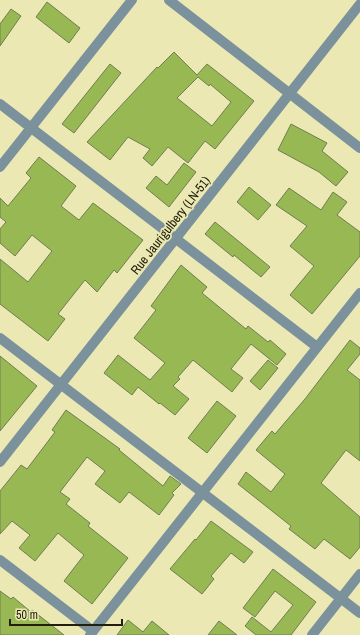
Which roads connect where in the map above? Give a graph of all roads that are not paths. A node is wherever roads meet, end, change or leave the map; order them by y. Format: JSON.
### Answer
{"nodes":[{"id":1,"x":132,"y":0,"type":"edge"},
{"id":2,"x":169,"y":0,"type":"edge"},
{"id":3,"x":360,"y":4,"type":"edge"},
{"id":4,"x":290,"y":93,"type":"junction"},
{"id":5,"x":0,"y":104,"type":"edge"},
{"id":6,"x":31,"y":128,"type":"junction"},
{"id":7,"x":360,"y":148,"type":"edge"},
{"id":8,"x":0,"y":168,"type":"edge"},
{"id":9,"x":175,"y":239,"type":"junction"},
{"id":10,"x":360,"y":293,"type":"edge"},
{"id":11,"x":0,"y":338,"type":"edge"},
{"id":12,"x":317,"y":347,"type":"junction"},
{"id":13,"x":61,"y":384,"type":"junction"},
{"id":14,"x":0,"y":462,"type":"edge"},
{"id":15,"x":203,"y":493,"type":"junction"},
{"id":16,"x":0,"y":560,"type":"edge"},
{"id":17,"x":360,"y":574,"type":"edge"},
{"id":18,"x":341,"y":598,"type":"junction"},
{"id":19,"x":360,"y":613,"type":"edge"},
{"id":20,"x":92,"y":633,"type":"edge"},
{"id":21,"x":312,"y":635,"type":"edge"}],
"edges":[{"from":1,"to":6,"type":"street"},
{"from":2,"to":4,"type":"street"},
{"from":3,"to":4,"type":"street","name":"Rue Jaurigulbery (LN-51)"},
{"from":4,"to":7,"type":"street"},
{"from":4,"to":9,"type":"street","name":"Rue Jaurigulbery (LN-51)"},
{"from":5,"to":6,"type":"street"},
{"from":6,"to":8,"type":"street"},
{"from":6,"to":9,"type":"street"},
{"from":9,"to":12,"type":"street"},
{"from":9,"to":13,"type":"street","name":"Rue Jaurigulbery (LN-51)"},
{"from":10,"to":12,"type":"street"},
{"from":11,"to":13,"type":"street"},
{"from":12,"to":15,"type":"street"},
{"from":13,"to":14,"type":"street","name":"Rue Jaurigulbery (LN-51)"},
{"from":13,"to":15,"type":"street"},
{"from":15,"to":18,"type":"street"},
{"from":15,"to":20,"type":"street"},
{"from":16,"to":20,"type":"street"},
{"from":17,"to":18,"type":"street"},
{"from":18,"to":19,"type":"street"},
{"from":18,"to":21,"type":"street"}]}
